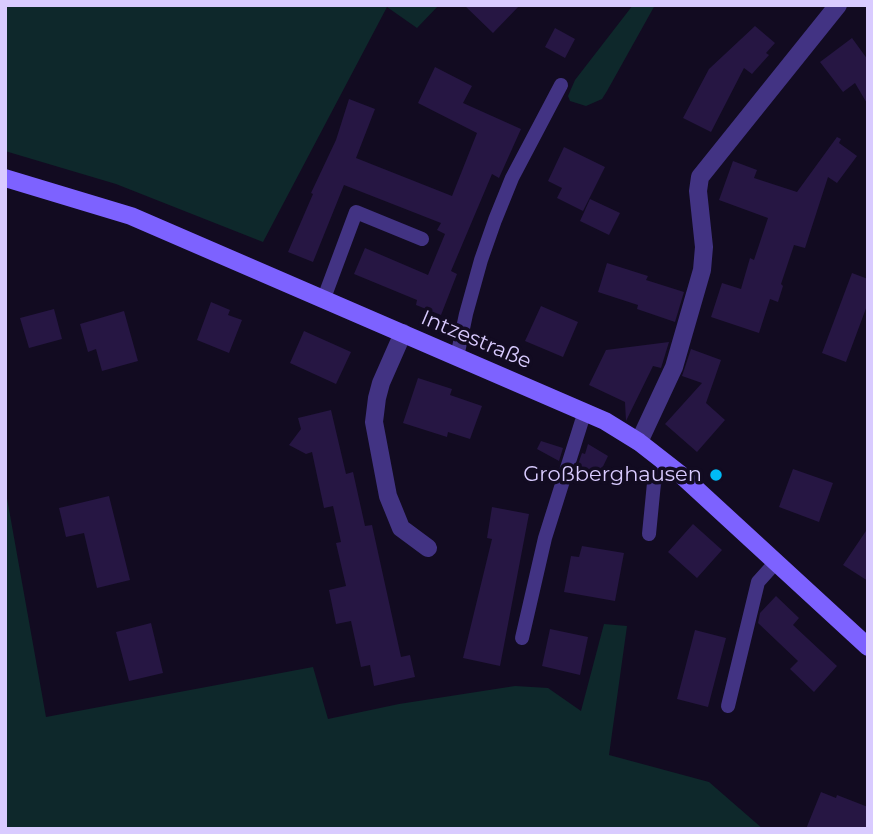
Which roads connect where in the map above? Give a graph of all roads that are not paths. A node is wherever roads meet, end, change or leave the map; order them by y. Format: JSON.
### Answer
{"nodes":[{"id":1,"x":838,"y":5,"type":"edge"},
{"id":2,"x":561,"y":85,"type":"dead end"},
{"id":3,"x":5,"y":178,"type":"edge"},
{"id":4,"x":422,"y":239,"type":"dead end"},
{"id":5,"x":324,"y":298,"type":"junction"},
{"id":6,"x":402,"y":333,"type":"junction"},
{"id":7,"x":457,"y":357,"type":"junction"},
{"id":8,"x":584,"y":411,"type":"junction"},
{"id":9,"x":639,"y":442,"type":"junction"},
{"id":10,"x":666,"y":463,"type":"junction"},
{"id":11,"x":649,"y":534,"type":"dead end"},
{"id":12,"x":428,"y":548,"type":"dead end"},
{"id":13,"x":776,"y":562,"type":"junction"},
{"id":14,"x":523,"y":638,"type":"dead end"},
{"id":15,"x":868,"y":647,"type":"edge"},
{"id":16,"x":728,"y":706,"type":"dead end"}],
"edges":[{"from":1,"to":9,"type":"street"},
{"from":2,"to":7,"type":"lane"},
{"from":3,"to":5,"type":"main road","name":"Intzestraße"},
{"from":4,"to":5,"type":"lane"},
{"from":5,"to":6,"type":"main road","name":"Intzestraße"},
{"from":6,"to":7,"type":"main road","name":"Intzestraße"},
{"from":6,"to":12,"type":"street"},
{"from":7,"to":8,"type":"main road","name":"Intzestraße"},
{"from":8,"to":9,"type":"main road","name":"Intzestraße"},
{"from":8,"to":14,"type":"lane"},
{"from":9,"to":10,"type":"main road","name":"Intzestraße"},
{"from":10,"to":11,"type":"lane"},
{"from":10,"to":13,"type":"main road","name":"Intzestraße"},
{"from":13,"to":15,"type":"main road","name":"Intzestraße"},
{"from":13,"to":16,"type":"lane"}]}
